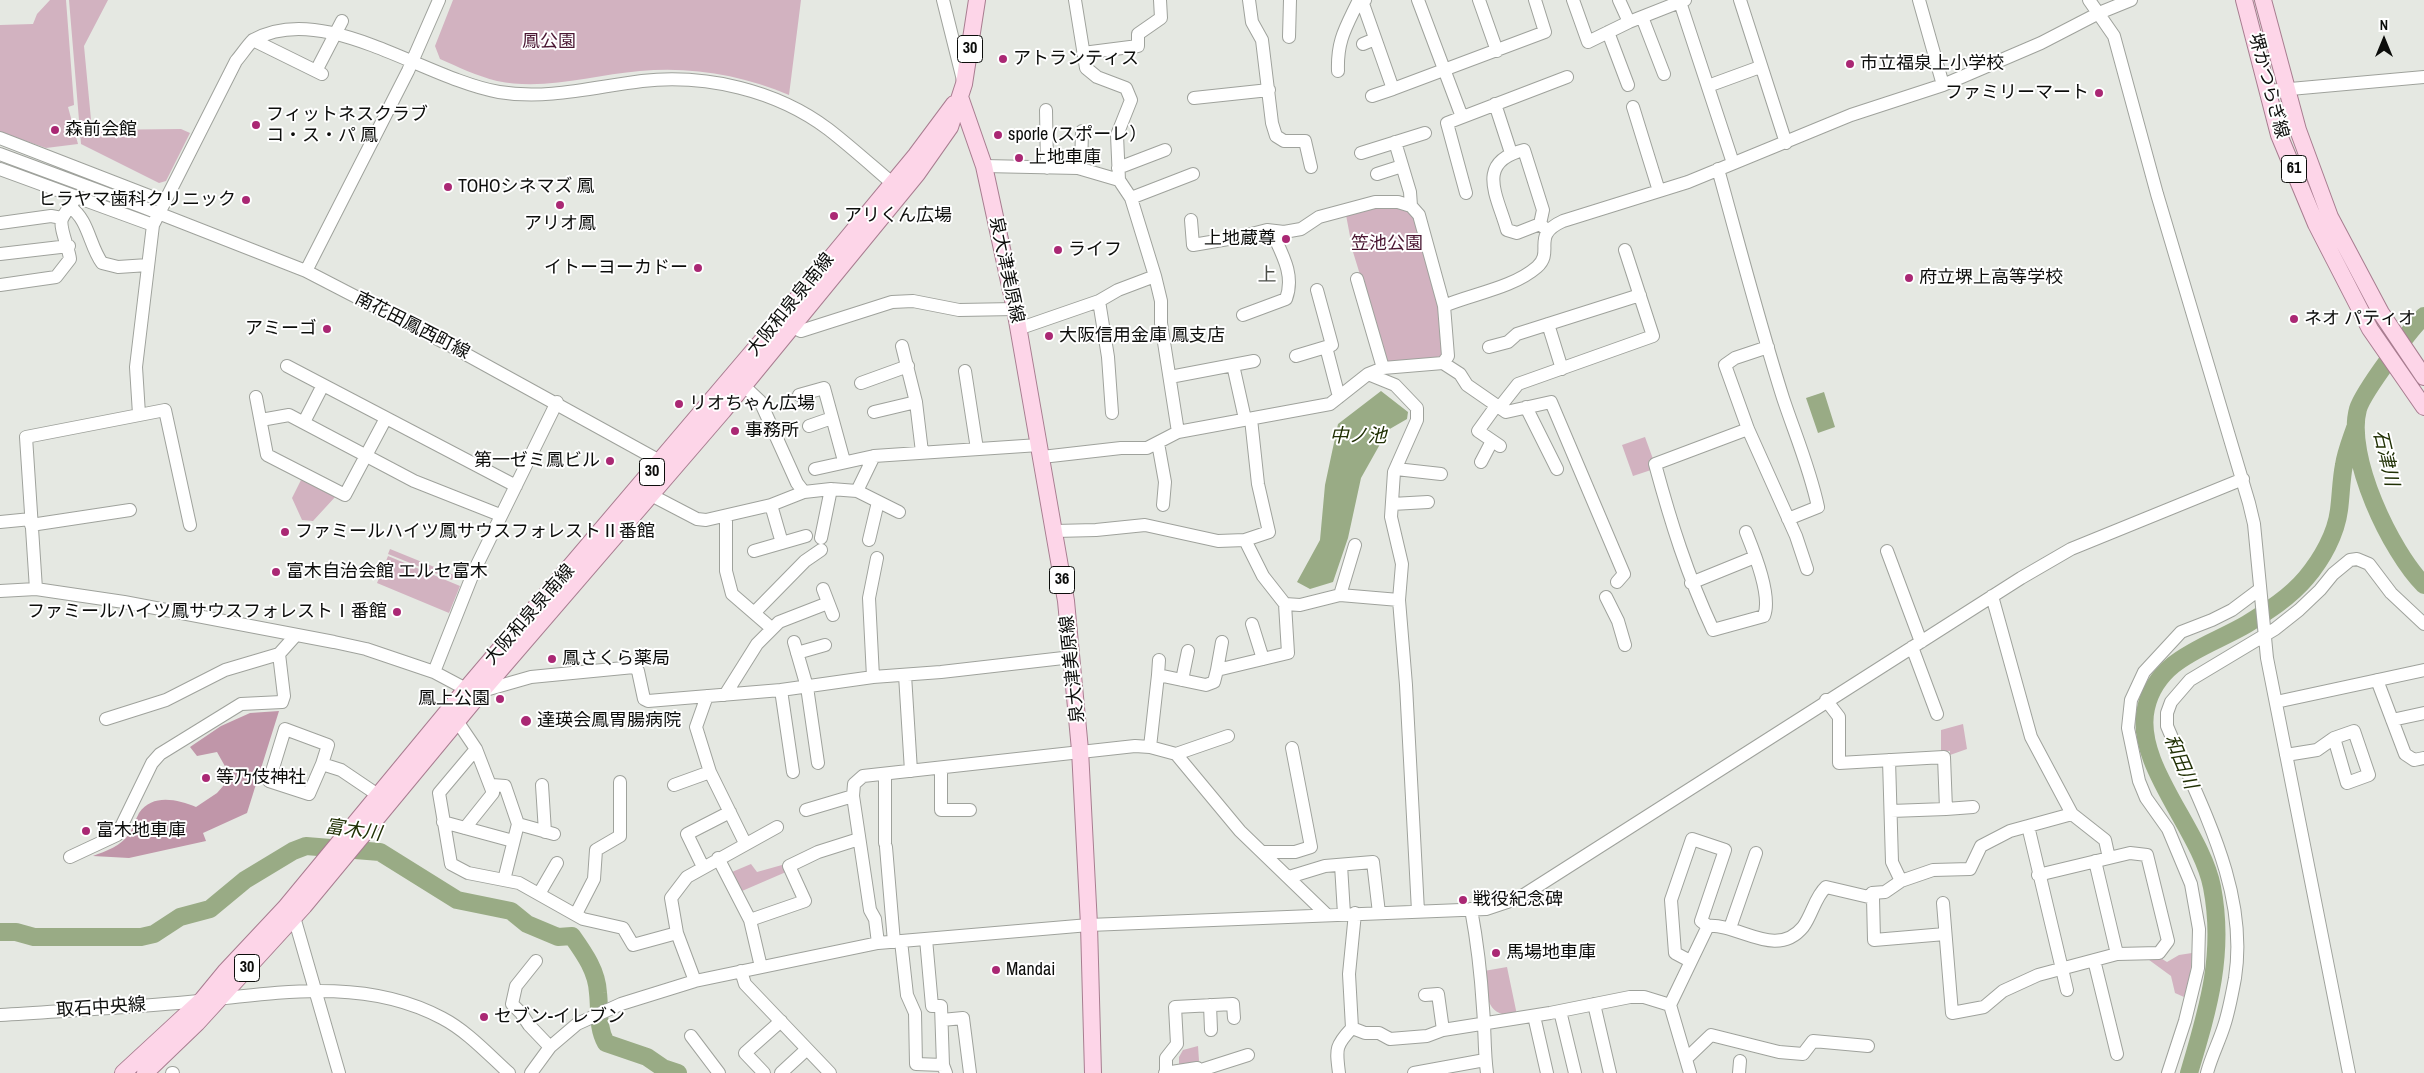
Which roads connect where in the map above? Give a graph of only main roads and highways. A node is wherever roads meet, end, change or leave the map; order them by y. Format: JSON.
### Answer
{"nodes":[{"id":1,"x":977,"y":0,"type":"edge"},
{"id":2,"x":2244,"y":0,"type":"edge"},
{"id":3,"x":2263,"y":0,"type":"edge"},
{"id":4,"x":962,"y":91,"type":"junction"},
{"id":5,"x":2421,"y":373,"type":"edge"},
{"id":6,"x":2424,"y":407,"type":"edge"},
{"id":7,"x":668,"y":465,"type":"junction"},
{"id":8,"x":474,"y":690,"type":"junction"},
{"id":9,"x":454,"y":716,"type":"junction"},
{"id":10,"x":346,"y":848,"type":"junction"},
{"id":11,"x":290,"y":913,"type":"junction"},
{"id":12,"x":123,"y":1073,"type":"edge"},
{"id":13,"x":145,"y":1073,"type":"edge"},
{"id":14,"x":1093,"y":1073,"type":"edge"}],
"edges":[{"from":1,"to":4,"type":"main road","name":"大阪和泉泉南線","number":"30"},
{"from":2,"to":6,"type":"main road","name":"堺かつらぎ線","number":"61"},
{"from":3,"to":5,"type":"main road","name":"堺かつらぎ線","number":"61"},
{"from":4,"to":7,"type":"main road","name":"大阪和泉泉南線","number":"30"},
{"from":4,"to":7,"type":"main road","name":"大阪和泉泉南線","number":"30"},
{"from":4,"to":14,"type":"main road","name":"泉大津美原線","number":"36"},
{"from":7,"to":8,"type":"main road","name":"大阪和泉泉南線","number":"30"},
{"from":7,"to":8,"type":"main road","name":"大阪和泉泉南線","number":"30"},
{"from":8,"to":9,"type":"main road","name":"大阪和泉泉南線","number":"30"},
{"from":9,"to":10,"type":"main road","name":"大阪和泉泉南線","number":"30"},
{"from":9,"to":10,"type":"main road","name":"大阪和泉泉南線","number":"30"},
{"from":10,"to":11,"type":"main road","name":"大阪和泉泉南線","number":"30"},
{"from":10,"to":11,"type":"main road","name":"大阪和泉泉南線","number":"30"},
{"from":11,"to":12,"type":"main road","name":"大阪和泉泉南線","number":"30"},
{"from":11,"to":13,"type":"main road","name":"大阪和泉泉南線","number":"30"}]}
